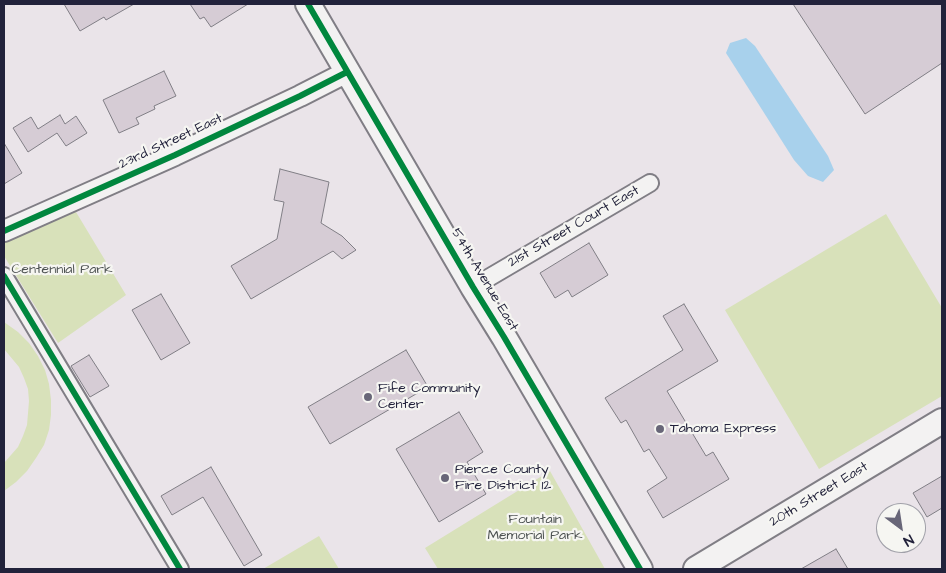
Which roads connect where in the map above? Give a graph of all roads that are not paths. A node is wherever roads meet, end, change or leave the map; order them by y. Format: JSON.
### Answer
{"nodes":[{"id":1,"x":308,"y":4,"type":"edge"},
{"id":2,"x":347,"y":72,"type":"junction"},
{"id":3,"x":650,"y":183,"type":"dead end"},
{"id":4,"x":4,"y":230,"type":"edge"},
{"id":5,"x":4,"y":276,"type":"edge"},
{"id":6,"x":472,"y":287,"type":"junction"},
{"id":7,"x":942,"y":421,"type":"edge"},
{"id":8,"x":180,"y":569,"type":"edge"},
{"id":9,"x":640,"y":569,"type":"edge"},
{"id":10,"x":696,"y":569,"type":"edge"}],
"edges":[{"from":1,"to":2,"type":"main road","name":"54th Avenue East"},
{"from":2,"to":4,"type":"street","name":"23rd Street East"},
{"from":2,"to":6,"type":"main road","name":"54th Avenue East"},
{"from":3,"to":6,"type":"street","name":"21st Street Court East"},
{"from":5,"to":8,"type":"street"},
{"from":6,"to":9,"type":"main road","name":"54th Avenue East"},
{"from":7,"to":10,"type":"main road","name":"20th Street East"}]}
